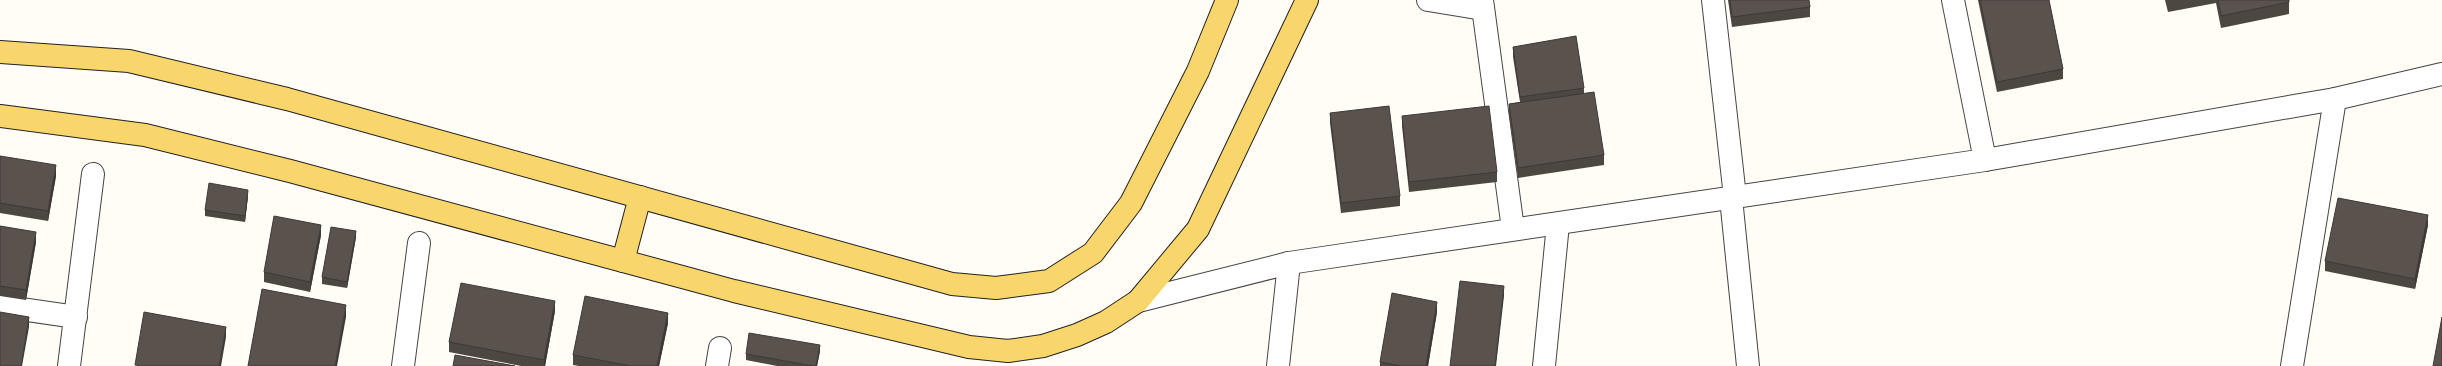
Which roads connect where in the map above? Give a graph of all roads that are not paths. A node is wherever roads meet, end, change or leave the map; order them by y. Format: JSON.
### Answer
{"nodes":[{"id":1,"x":1227,"y":0,"type":"edge"},
{"id":2,"x":1307,"y":0,"type":"edge"},
{"id":3,"x":1428,"y":0,"type":"edge"},
{"id":4,"x":1713,"y":0,"type":"edge"},
{"id":5,"x":1953,"y":0,"type":"edge"},
{"id":6,"x":1482,"y":4,"type":"edge"},
{"id":7,"x":0,"y":44,"type":"edge"},
{"id":8,"x":0,"y":52,"type":"edge"},
{"id":9,"x":36,"y":53,"type":"junction"},
{"id":10,"x":2442,"y":74,"type":"edge"},
{"id":11,"x":2335,"y":99,"type":"junction"},
{"id":12,"x":5,"y":117,"type":"edge"},
{"id":13,"x":1985,"y":160,"type":"junction"},
{"id":14,"x":93,"y":174,"type":"dead end"},
{"id":15,"x":640,"y":197,"type":"junction"},
{"id":16,"x":1733,"y":198,"type":"junction"},
{"id":17,"x":1558,"y":224,"type":"junction"},
{"id":18,"x":1513,"y":229,"type":"junction"},
{"id":19,"x":419,"y":243,"type":"dead end"},
{"id":20,"x":623,"y":261,"type":"junction"},
{"id":21,"x":1289,"y":263,"type":"junction"},
{"id":22,"x":1138,"y":301,"type":"junction"},
{"id":23,"x":0,"y":306,"type":"edge"},
{"id":24,"x":76,"y":316,"type":"junction"},
{"id":25,"x":69,"y":366,"type":"edge"},
{"id":26,"x":403,"y":366,"type":"edge"},
{"id":27,"x":1278,"y":366,"type":"edge"},
{"id":28,"x":1544,"y":366,"type":"edge"},
{"id":29,"x":1748,"y":366,"type":"edge"},
{"id":30,"x":2292,"y":366,"type":"edge"}],
"edges":[{"from":1,"to":15,"type":"main road"},
{"from":2,"to":22,"type":"main road"},
{"from":3,"to":6,"type":"street"},
{"from":4,"to":16,"type":"street"},
{"from":5,"to":13,"type":"street"},
{"from":6,"to":18,"type":"street"},
{"from":7,"to":9,"type":"street"},
{"from":8,"to":9,"type":"main road"},
{"from":9,"to":15,"type":"main road"},
{"from":10,"to":11,"type":"street"},
{"from":11,"to":13,"type":"street"},
{"from":11,"to":30,"type":"street"},
{"from":12,"to":20,"type":"main road"},
{"from":13,"to":16,"type":"street"},
{"from":14,"to":24,"type":"street"},
{"from":15,"to":20,"type":"main road"},
{"from":16,"to":17,"type":"street"},
{"from":16,"to":29,"type":"street"},
{"from":17,"to":18,"type":"street"},
{"from":17,"to":28,"type":"street"},
{"from":18,"to":21,"type":"street"},
{"from":19,"to":26,"type":"street"},
{"from":20,"to":22,"type":"main road"},
{"from":21,"to":22,"type":"street"},
{"from":21,"to":27,"type":"street"},
{"from":23,"to":24,"type":"street"},
{"from":24,"to":25,"type":"street"}]}
